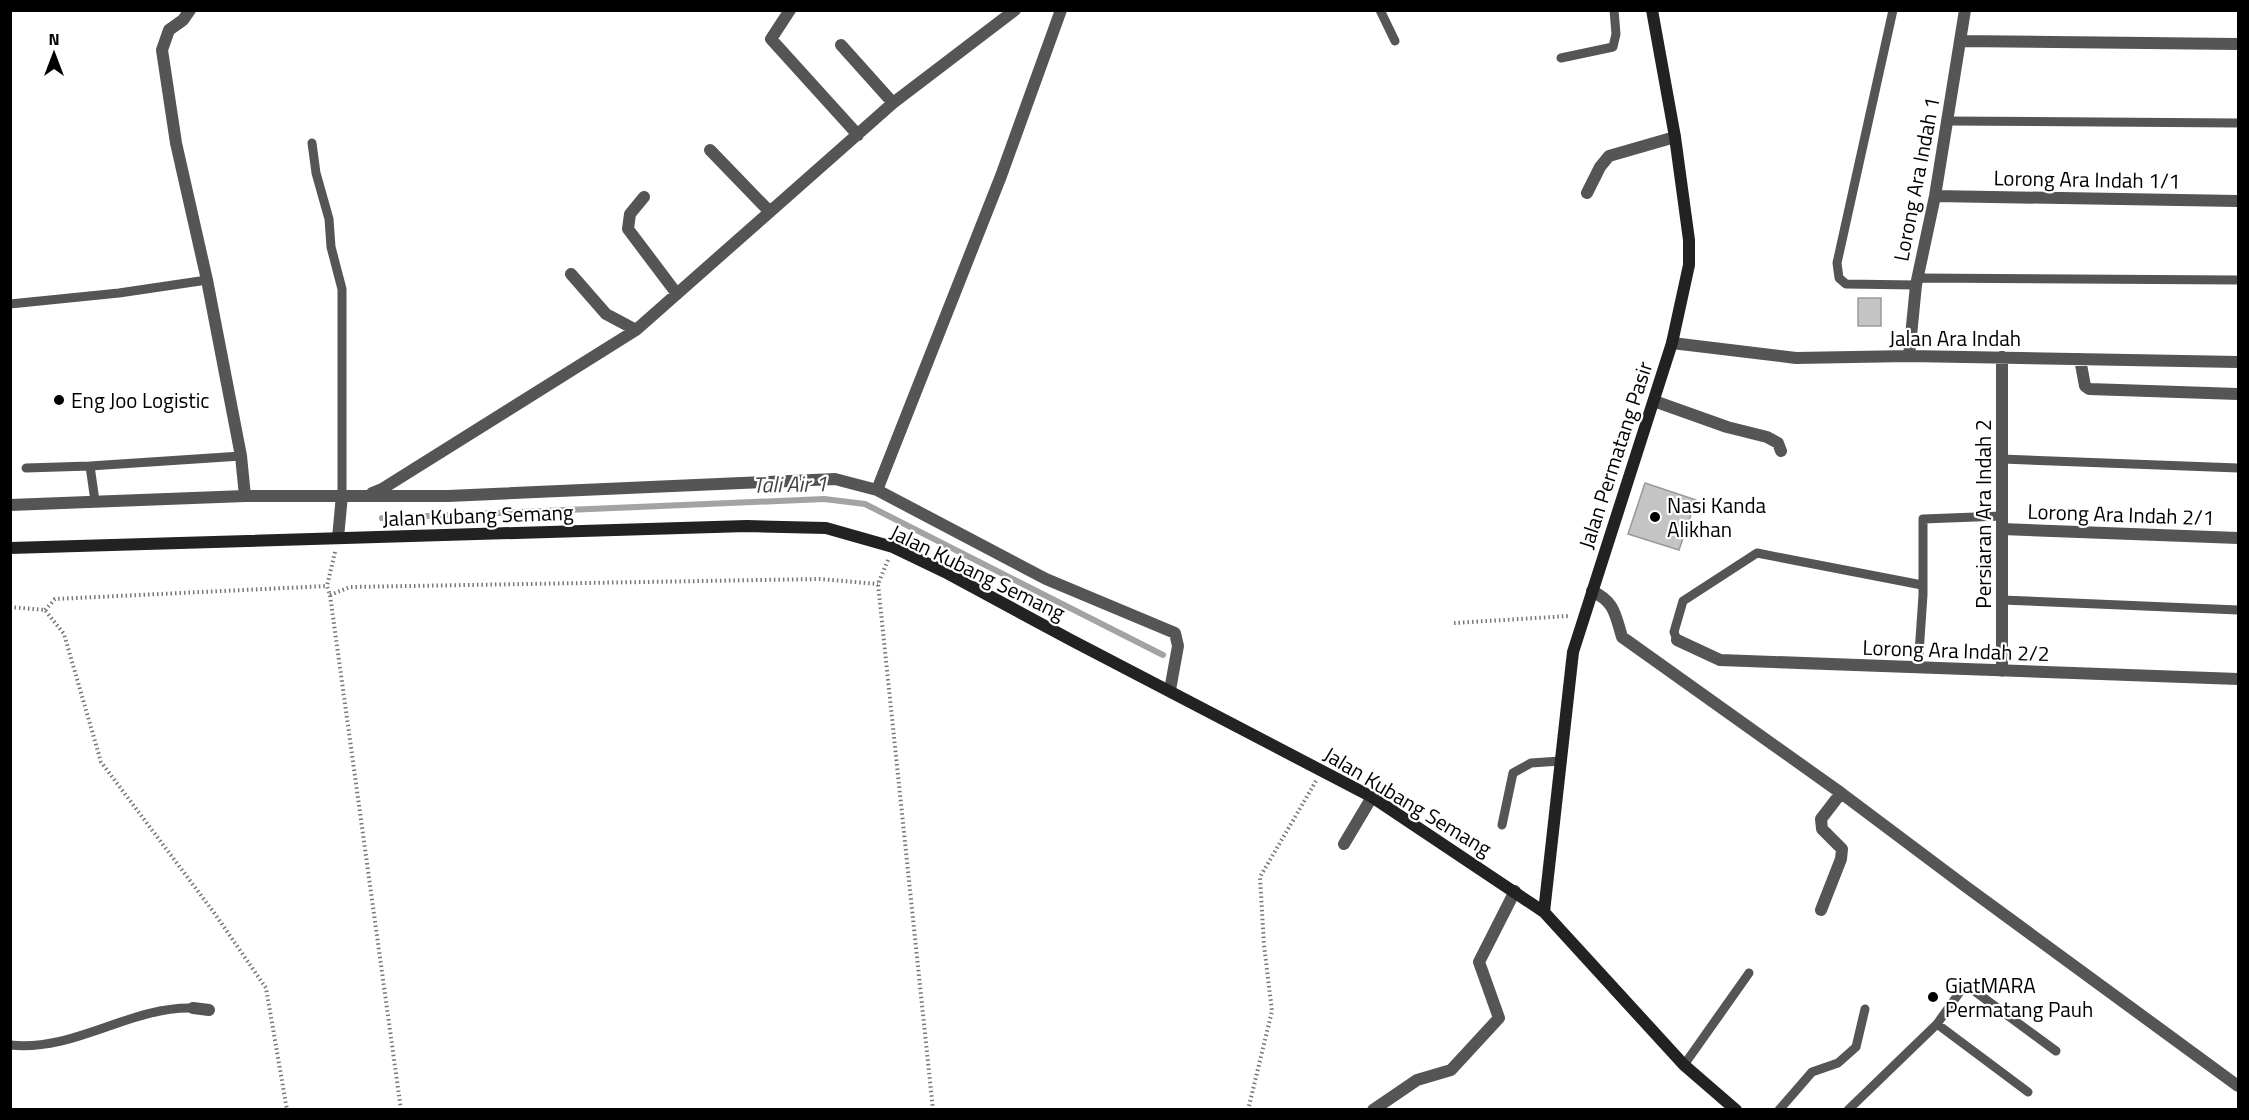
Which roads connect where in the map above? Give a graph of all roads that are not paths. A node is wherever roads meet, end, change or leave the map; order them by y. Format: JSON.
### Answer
{"nodes":[{"id":1,"x":190,"y":10,"type":"edge"},
{"id":2,"x":790,"y":10,"type":"edge"},
{"id":3,"x":1061,"y":10,"type":"edge"},
{"id":4,"x":1380,"y":10,"type":"edge"},
{"id":5,"x":1614,"y":10,"type":"edge"},
{"id":6,"x":1652,"y":10,"type":"edge"},
{"id":7,"x":1893,"y":10,"type":"edge"},
{"id":8,"x":1965,"y":10,"type":"edge"},
{"id":9,"x":1010,"y":12,"type":"edge"},
{"id":10,"x":1960,"y":40,"type":"junction"},
{"id":11,"x":1395,"y":41,"type":"dead end"},
{"id":12,"x":2238,"y":44,"type":"edge"},
{"id":13,"x":841,"y":45,"type":"dead end"},
{"id":14,"x":1561,"y":58,"type":"dead end"},
{"id":15,"x":893,"y":103,"type":"junction"},
{"id":16,"x":1947,"y":121,"type":"junction"},
{"id":17,"x":2238,"y":123,"type":"edge"},
{"id":18,"x":858,"y":135,"type":"junction"},
{"id":19,"x":1675,"y":137,"type":"junction"},
{"id":20,"x":312,"y":143,"type":"dead end"},
{"id":21,"x":710,"y":150,"type":"dead end"},
{"id":22,"x":1587,"y":193,"type":"dead end"},
{"id":23,"x":1935,"y":196,"type":"junction"},
{"id":24,"x":644,"y":197,"type":"dead end"},
{"id":25,"x":2238,"y":201,"type":"edge"},
{"id":26,"x":770,"y":212,"type":"junction"},
{"id":27,"x":571,"y":274,"type":"dead end"},
{"id":28,"x":207,"y":280,"type":"junction"},
{"id":29,"x":2238,"y":280,"type":"edge"},
{"id":30,"x":1917,"y":282,"type":"junction"},
{"id":31,"x":677,"y":294,"type":"junction"},
{"id":32,"x":10,"y":304,"type":"edge"},
{"id":33,"x":636,"y":330,"type":"junction"},
{"id":34,"x":1672,"y":343,"type":"junction"},
{"id":35,"x":1909,"y":356,"type":"junction"},
{"id":36,"x":2002,"y":357,"type":"junction"},
{"id":37,"x":2080,"y":359,"type":"junction"},
{"id":38,"x":2238,"y":362,"type":"edge"},
{"id":39,"x":2238,"y":394,"type":"edge"},
{"id":40,"x":1654,"y":401,"type":"junction"},
{"id":41,"x":1781,"y":452,"type":"dead end"},
{"id":42,"x":241,"y":456,"type":"junction"},
{"id":43,"x":2002,"y":459,"type":"junction"},
{"id":44,"x":90,"y":466,"type":"junction"},
{"id":45,"x":26,"y":468,"type":"dead end"},
{"id":46,"x":2238,"y":468,"type":"edge"},
{"id":47,"x":877,"y":490,"type":"junction"},
{"id":48,"x":342,"y":495,"type":"junction"},
{"id":49,"x":367,"y":495,"type":"junction"},
{"id":50,"x":245,"y":496,"type":"junction"},
{"id":51,"x":95,"y":501,"type":"junction"},
{"id":52,"x":10,"y":506,"type":"edge"},
{"id":53,"x":2002,"y":516,"type":"junction"},
{"id":54,"x":2002,"y":529,"type":"junction"},
{"id":55,"x":338,"y":538,"type":"junction"},
{"id":56,"x":2238,"y":538,"type":"edge"},
{"id":57,"x":10,"y":548,"type":"edge"},
{"id":58,"x":1922,"y":585,"type":"junction"},
{"id":59,"x":1592,"y":591,"type":"junction"},
{"id":60,"x":2002,"y":600,"type":"junction"},
{"id":61,"x":2238,"y":610,"type":"edge"},
{"id":62,"x":1677,"y":640,"type":"joint"},
{"id":63,"x":1918,"y":668,"type":"junction"},
{"id":64,"x":2002,"y":671,"type":"junction"},
{"id":65,"x":2238,"y":679,"type":"edge"},
{"id":66,"x":1170,"y":690,"type":"junction"},
{"id":67,"x":1560,"y":761,"type":"junction"},
{"id":68,"x":1841,"y":793,"type":"junction"},
{"id":69,"x":1372,"y":797,"type":"junction"},
{"id":70,"x":1502,"y":825,"type":"dead end"},
{"id":71,"x":1344,"y":844,"type":"dead end"},
{"id":72,"x":1515,"y":891,"type":"junction"},
{"id":73,"x":1821,"y":910,"type":"dead end"},
{"id":74,"x":1544,"y":912,"type":"junction"},
{"id":75,"x":1749,"y":974,"type":"dead end"},
{"id":76,"x":194,"y":1008,"type":"joint"},
{"id":77,"x":1864,"y":1009,"type":"dead end"},
{"id":78,"x":209,"y":1011,"type":"dead end"},
{"id":79,"x":1936,"y":1024,"type":"junction"},
{"id":80,"x":10,"y":1045,"type":"edge"},
{"id":81,"x":2056,"y":1051,"type":"dead end"},
{"id":82,"x":1684,"y":1065,"type":"junction"},
{"id":83,"x":2238,"y":1086,"type":"edge"},
{"id":84,"x":2028,"y":1092,"type":"dead end"},
{"id":85,"x":1373,"y":1110,"type":"edge"},
{"id":86,"x":1736,"y":1110,"type":"edge"},
{"id":87,"x":1779,"y":1110,"type":"edge"},
{"id":88,"x":1848,"y":1110,"type":"edge"}],
"edges":[{"from":1,"to":28,"type":"street"},
{"from":2,"to":18,"type":"street"},
{"from":3,"to":47,"type":"street"},
{"from":4,"to":11,"type":"lane"},
{"from":5,"to":14,"type":"lane"},
{"from":6,"to":19,"type":"main road","name":"Jalan Permatang Pasir"},
{"from":7,"to":30,"type":"lane"},
{"from":8,"to":10,"type":"street","name":"Lorong Ara Indah 1"},
{"from":9,"to":15,"type":"street"},
{"from":10,"to":12,"type":"street"},
{"from":10,"to":16,"type":"street","name":"Lorong Ara Indah 1"},
{"from":13,"to":15,"type":"street"},
{"from":15,"to":18,"type":"street"},
{"from":16,"to":17,"type":"lane"},
{"from":16,"to":23,"type":"street","name":"Lorong Ara Indah 1"},
{"from":18,"to":26,"type":"street"},
{"from":19,"to":22,"type":"street"},
{"from":19,"to":34,"type":"main road","name":"Jalan Permatang Pasir"},
{"from":20,"to":48,"type":"lane"},
{"from":21,"to":26,"type":"street"},
{"from":23,"to":25,"type":"street","name":"Lorong Ara Indah 1/1"},
{"from":23,"to":30,"type":"street","name":"Lorong Ara Indah 1"},
{"from":24,"to":31,"type":"street"},
{"from":26,"to":31,"type":"street"},
{"from":27,"to":33,"type":"street"},
{"from":28,"to":32,"type":"lane"},
{"from":28,"to":42,"type":"street"},
{"from":29,"to":30,"type":"lane"},
{"from":30,"to":35,"type":"street","name":"Lorong Ara Indah 1"},
{"from":31,"to":33,"type":"street"},
{"from":33,"to":49,"type":"street"},
{"from":34,"to":35,"type":"street","name":"Jalan Ara Indah"},
{"from":34,"to":40,"type":"main road","name":"Jalan Permatang Pasir"},
{"from":35,"to":36,"type":"street","name":"Jalan Ara Indah"},
{"from":36,"to":37,"type":"street","name":"Jalan Ara Indah"},
{"from":36,"to":43,"type":"street","name":"Persiaran Ara Indah 2"},
{"from":37,"to":38,"type":"street","name":"Jalan Ara Indah"},
{"from":37,"to":39,"type":"street"},
{"from":40,"to":41,"type":"street"},
{"from":40,"to":59,"type":"main road","name":"Jalan Permatang Pasir"},
{"from":42,"to":44,"type":"lane"},
{"from":42,"to":50,"type":"street"},
{"from":43,"to":46,"type":"lane"},
{"from":43,"to":53,"type":"street","name":"Persiaran Ara Indah 2"},
{"from":44,"to":45,"type":"lane"},
{"from":44,"to":51,"type":"lane"},
{"from":47,"to":49,"type":"street"},
{"from":47,"to":66,"type":"street"},
{"from":48,"to":49,"type":"street"},
{"from":48,"to":50,"type":"street"},
{"from":48,"to":55,"type":"street"},
{"from":50,"to":51,"type":"street"},
{"from":51,"to":52,"type":"street"},
{"from":53,"to":54,"type":"street","name":"Persiaran Ara Indah 2"},
{"from":53,"to":58,"type":"lane"},
{"from":54,"to":56,"type":"street","name":"Lorong Ara Indah 2/1"},
{"from":54,"to":60,"type":"street","name":"Persiaran Ara Indah 2"},
{"from":55,"to":57,"type":"main road","name":"Jalan Kubang Semang"},
{"from":55,"to":66,"type":"main road","name":"Jalan Kubang Semang"},
{"from":58,"to":62,"type":"lane"},
{"from":58,"to":63,"type":"lane"},
{"from":59,"to":67,"type":"main road","name":"Jalan Permatang Pasir"},
{"from":59,"to":68,"type":"street"},
{"from":60,"to":61,"type":"lane"},
{"from":60,"to":64,"type":"street","name":"Persiaran Ara Indah 2"},
{"from":62,"to":63,"type":"street","name":"Lorong Ara Indah 2/2"},
{"from":63,"to":64,"type":"street","name":"Lorong Ara Indah 2/2"},
{"from":64,"to":65,"type":"street","name":"Lorong Ara Indah 2/2"},
{"from":66,"to":69,"type":"main road","name":"Jalan Kubang Semang"},
{"from":67,"to":70,"type":"lane"},
{"from":67,"to":74,"type":"main road","name":"Jalan Permatang Pasir"},
{"from":68,"to":73,"type":"street"},
{"from":68,"to":83,"type":"street"},
{"from":69,"to":71,"type":"street"},
{"from":69,"to":72,"type":"main road","name":"Jalan Kubang Semang"},
{"from":72,"to":74,"type":"main road","name":"Jalan Kubang Semang"},
{"from":72,"to":85,"type":"street"},
{"from":74,"to":82,"type":"main road","name":"Jalan Kubang Semang"},
{"from":75,"to":82,"type":"lane"},
{"from":76,"to":78,"type":"street"},
{"from":76,"to":80,"type":"lane"},
{"from":77,"to":87,"type":"lane"},
{"from":79,"to":81,"type":"lane"},
{"from":79,"to":84,"type":"lane"},
{"from":79,"to":88,"type":"lane"},
{"from":82,"to":86,"type":"main road","name":"Jalan Kubang Semang"}]}
